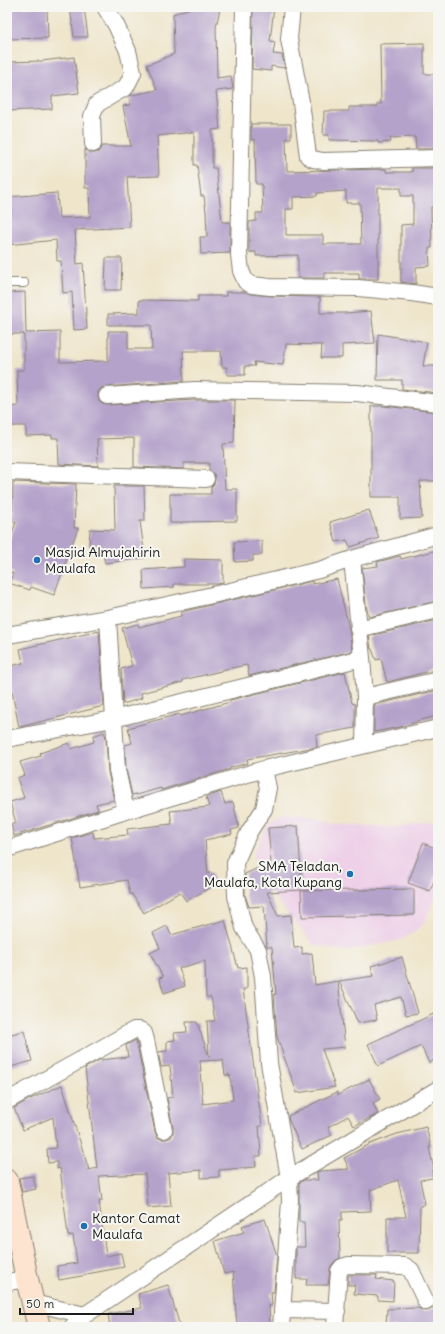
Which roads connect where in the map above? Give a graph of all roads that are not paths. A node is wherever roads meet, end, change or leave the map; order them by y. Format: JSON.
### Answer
{"nodes":[{"id":1,"x":105,"y":7,"type":"edge"},
{"id":2,"x":244,"y":7,"type":"edge"},
{"id":3,"x":292,"y":7,"type":"edge"},
{"id":4,"x":92,"y":144,"type":"dead end"},
{"id":5,"x":438,"y":158,"type":"edge"},
{"id":6,"x":7,"y":283,"type":"edge"},
{"id":7,"x":24,"y":283,"type":"dead end"},
{"id":8,"x":438,"y":297,"type":"edge"},
{"id":9,"x":107,"y":396,"type":"dead end"},
{"id":10,"x":438,"y":403,"type":"edge"},
{"id":11,"x":7,"y":472,"type":"edge"},
{"id":12,"x":206,"y":479,"type":"dead end"},
{"id":13,"x":438,"y":535,"type":"edge"},
{"id":14,"x":352,"y":559,"type":"junction"},
{"id":15,"x":438,"y":610,"type":"edge"},
{"id":16,"x":108,"y":618,"type":"junction"},
{"id":17,"x":358,"y":629,"type":"junction"},
{"id":18,"x":7,"y":635,"type":"edge"},
{"id":19,"x":362,"y":658,"type":"junction"},
{"id":20,"x":438,"y":680,"type":"edge"},
{"id":21,"x":365,"y":697,"type":"junction"},
{"id":22,"x":114,"y":719,"type":"junction"},
{"id":23,"x":438,"y":728,"type":"edge"},
{"id":24,"x":7,"y":739,"type":"edge"},
{"id":25,"x":364,"y":745,"type":"junction"},
{"id":26,"x":264,"y":769,"type":"junction"},
{"id":27,"x":126,"y":811,"type":"junction"},
{"id":28,"x":7,"y":849,"type":"edge"},
{"id":29,"x":438,"y":1089,"type":"edge"},
{"id":30,"x":7,"y":1102,"type":"edge"},
{"id":31,"x":164,"y":1130,"type":"dead end"},
{"id":32,"x":289,"y":1178,"type":"junction"},
{"id":33,"x":7,"y":1181,"type":"edge"},
{"id":34,"x":17,"y":1280,"type":"edge"},
{"id":35,"x":426,"y":1302,"type":"dead end"},
{"id":36,"x":33,"y":1303,"type":"junction"},
{"id":37,"x":282,"y":1310,"type":"junction"},
{"id":38,"x":85,"y":1315,"type":"junction"},
{"id":39,"x":336,"y":1319,"type":"edge"},
{"id":40,"x":39,"y":1327,"type":"edge"},
{"id":41,"x":72,"y":1327,"type":"edge"},
{"id":42,"x":281,"y":1327,"type":"edge"}],
"edges":[{"from":1,"to":4,"type":"street"},
{"from":2,"to":8,"type":"street"},
{"from":3,"to":5,"type":"street"},
{"from":6,"to":7,"type":"lane"},
{"from":9,"to":10,"type":"street"},
{"from":11,"to":12,"type":"street"},
{"from":13,"to":14,"type":"street"},
{"from":14,"to":16,"type":"street"},
{"from":14,"to":17,"type":"street"},
{"from":15,"to":17,"type":"street"},
{"from":16,"to":18,"type":"street"},
{"from":16,"to":22,"type":"street"},
{"from":17,"to":19,"type":"street"},
{"from":19,"to":21,"type":"street"},
{"from":19,"to":22,"type":"street"},
{"from":20,"to":21,"type":"street"},
{"from":21,"to":25,"type":"street"},
{"from":22,"to":24,"type":"street"},
{"from":22,"to":27,"type":"street"},
{"from":23,"to":25,"type":"street"},
{"from":25,"to":26,"type":"street"},
{"from":26,"to":27,"type":"street"},
{"from":26,"to":32,"type":"street"},
{"from":27,"to":28,"type":"street"},
{"from":29,"to":32,"type":"street"},
{"from":30,"to":31,"type":"street"},
{"from":32,"to":37,"type":"street"},
{"from":32,"to":38,"type":"street"},
{"from":33,"to":34,"type":"street"},
{"from":34,"to":36,"type":"street"},
{"from":35,"to":39,"type":"street"},
{"from":36,"to":38,"type":"street"},
{"from":36,"to":40,"type":"street"},
{"from":37,"to":39,"type":"street"},
{"from":37,"to":42,"type":"street"},
{"from":38,"to":41,"type":"street"}]}
